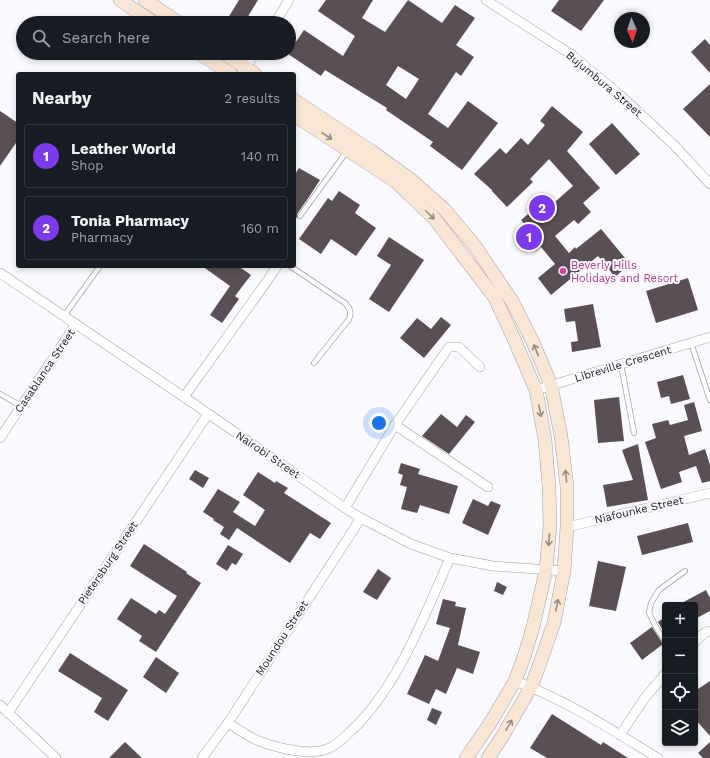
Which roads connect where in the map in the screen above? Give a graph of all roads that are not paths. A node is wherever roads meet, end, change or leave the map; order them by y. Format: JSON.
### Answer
{"nodes":[{"id":1,"x":120,"y":0,"type":"edge"},
{"id":2,"x":145,"y":0,"type":"edge"},
{"id":3,"x":290,"y":0,"type":"edge"},
{"id":4,"x":486,"y":0,"type":"edge"},
{"id":5,"x":144,"y":16,"type":"edge"},
{"id":6,"x":169,"y":16,"type":"edge"},
{"id":7,"x":279,"y":16,"type":"edge"},
{"id":8,"x":210,"y":60,"type":"edge"},
{"id":9,"x":233,"y":60,"type":"edge"},
{"id":10,"x":252,"y":60,"type":"edge"},
{"id":11,"x":228,"y":72,"type":"edge"},
{"id":12,"x":248,"y":72,"type":"edge"},
{"id":13,"x":296,"y":101,"type":"edge"},
{"id":14,"x":296,"y":116,"type":"edge"},
{"id":15,"x":348,"y":150,"type":"junction"},
{"id":16,"x":710,"y":184,"type":"edge"},
{"id":17,"x":300,"y":216,"type":"dead end"},
{"id":18,"x":99,"y":268,"type":"edge"},
{"id":19,"x":276,"y":268,"type":"edge"},
{"id":20,"x":293,"y":268,"type":"edge"},
{"id":21,"x":0,"y":273,"type":"edge"},
{"id":22,"x":64,"y":316,"type":"junction"},
{"id":23,"x":76,"y":324,"type":"junction"},
{"id":24,"x":710,"y":337,"type":"edge"},
{"id":25,"x":691,"y":343,"type":"junction"},
{"id":26,"x":314,"y":363,"type":"dead end"},
{"id":27,"x":621,"y":364,"type":"junction"},
{"id":28,"x":480,"y":367,"type":"dead end"},
{"id":29,"x":551,"y":385,"type":"junction"},
{"id":30,"x":536,"y":390,"type":"junction"},
{"id":31,"x":0,"y":394,"type":"edge"},
{"id":32,"x":184,"y":397,"type":"junction"},
{"id":33,"x":710,"y":400,"type":"edge"},
{"id":34,"x":21,"y":406,"type":"junction"},
{"id":35,"x":208,"y":414,"type":"junction"},
{"id":36,"x":395,"y":425,"type":"junction"},
{"id":37,"x":634,"y":433,"type":"dead end"},
{"id":38,"x":0,"y":438,"type":"edge"},
{"id":39,"x":488,"y":487,"type":"dead end"},
{"id":40,"x":710,"y":493,"type":"edge"},
{"id":41,"x":345,"y":508,"type":"junction"},
{"id":42,"x":361,"y":518,"type":"junction"},
{"id":43,"x":568,"y":527,"type":"junction"},
{"id":44,"x":450,"y":558,"type":"junction"},
{"id":45,"x":546,"y":570,"type":"junction"},
{"id":46,"x":564,"y":571,"type":"junction"},
{"id":47,"x":685,"y":571,"type":"dead end"},
{"id":48,"x":710,"y":631,"type":"edge"},
{"id":49,"x":663,"y":638,"type":"edge"},
{"id":50,"x":698,"y":639,"type":"edge"},
{"id":51,"x":662,"y":678,"type":"edge"},
{"id":52,"x":514,"y":681,"type":"junction"},
{"id":53,"x":531,"y":687,"type":"junction"},
{"id":54,"x":0,"y":705,"type":"edge"},
{"id":55,"x":8,"y":713,"type":"junction"},
{"id":56,"x":228,"y":723,"type":"junction"},
{"id":57,"x":620,"y":735,"type":"junction"},
{"id":58,"x":56,"y":758,"type":"edge"},
{"id":59,"x":202,"y":758,"type":"edge"},
{"id":60,"x":466,"y":758,"type":"edge"},
{"id":61,"x":488,"y":758,"type":"edge"},
{"id":62,"x":658,"y":758,"type":"edge"}],
"edges":[{"from":1,"to":5,"type":"street"},
{"from":2,"to":6,"type":"street"},
{"from":3,"to":7,"type":"street"},
{"from":4,"to":16,"type":"street","name":"Bujumbura Street"},
{"from":8,"to":11,"type":"street"},
{"from":9,"to":12,"type":"street"},
{"from":10,"to":12,"type":"street"},
{"from":29,"to":13,"type":"street","one_way":true},
{"from":14,"to":15,"type":"street","one_way":true},
{"from":15,"to":17,"type":"lane"},
{"from":15,"to":30,"type":"street","one_way":true},
{"from":18,"to":22,"type":"lane"},
{"from":19,"to":32,"type":"street"},
{"from":20,"to":26,"type":"lane"},
{"from":21,"to":22,"type":"street","name":"Nairobi Street"},
{"from":22,"to":23,"type":"street","name":"Nairobi Street"},
{"from":23,"to":32,"type":"street","name":"Nairobi Street"},
{"from":23,"to":34,"type":"street","name":"Casablanca Street"},
{"from":24,"to":25,"type":"street","name":"Libreville Crescent"},
{"from":25,"to":27,"type":"street","name":"Libreville Crescent"},
{"from":25,"to":33,"type":"lane"},
{"from":27,"to":29,"type":"street","name":"Libreville Crescent"},
{"from":27,"to":37,"type":"lane"},
{"from":28,"to":36,"type":"street"},
{"from":29,"to":30,"type":"street","name":"Libreville Crescent"},
{"from":43,"to":29,"type":"street","one_way":true},
{"from":30,"to":45,"type":"street","one_way":true},
{"from":31,"to":34,"type":"lane"},
{"from":32,"to":35,"type":"street","name":"Nairobi Street"},
{"from":34,"to":38,"type":"street","name":"Casablanca Street"},
{"from":35,"to":41,"type":"street","name":"Nairobi Street"},
{"from":35,"to":55,"type":"street","name":"Pietersburg Street"},
{"from":36,"to":39,"type":"street"},
{"from":36,"to":41,"type":"street"},
{"from":40,"to":43,"type":"street","name":"Niafounke Street"},
{"from":41,"to":42,"type":"street","name":"Nairobi Street"},
{"from":42,"to":44,"type":"street","name":"Nairobi Street"},
{"from":42,"to":56,"type":"street","name":"Moundou Street"},
{"from":43,"to":46,"type":"street"},
{"from":44,"to":45,"type":"street","name":"Nairobi Street"},
{"from":44,"to":56,"type":"street"},
{"from":45,"to":46,"type":"street","name":"Nairobi Street"},
{"from":45,"to":52,"type":"street"},
{"from":53,"to":46,"type":"street","one_way":true},
{"from":47,"to":49,"type":"lane"},
{"from":48,"to":50,"type":"street"},
{"from":51,"to":57,"type":"street"},
{"from":52,"to":53,"type":"street"},
{"from":52,"to":60,"type":"street"},
{"from":53,"to":57,"type":"street"},
{"from":61,"to":53,"type":"street","one_way":true},
{"from":54,"to":55,"type":"street"},
{"from":55,"to":58,"type":"street"},
{"from":56,"to":59,"type":"street","name":"Moundou Street"},
{"from":57,"to":62,"type":"street"}]}
